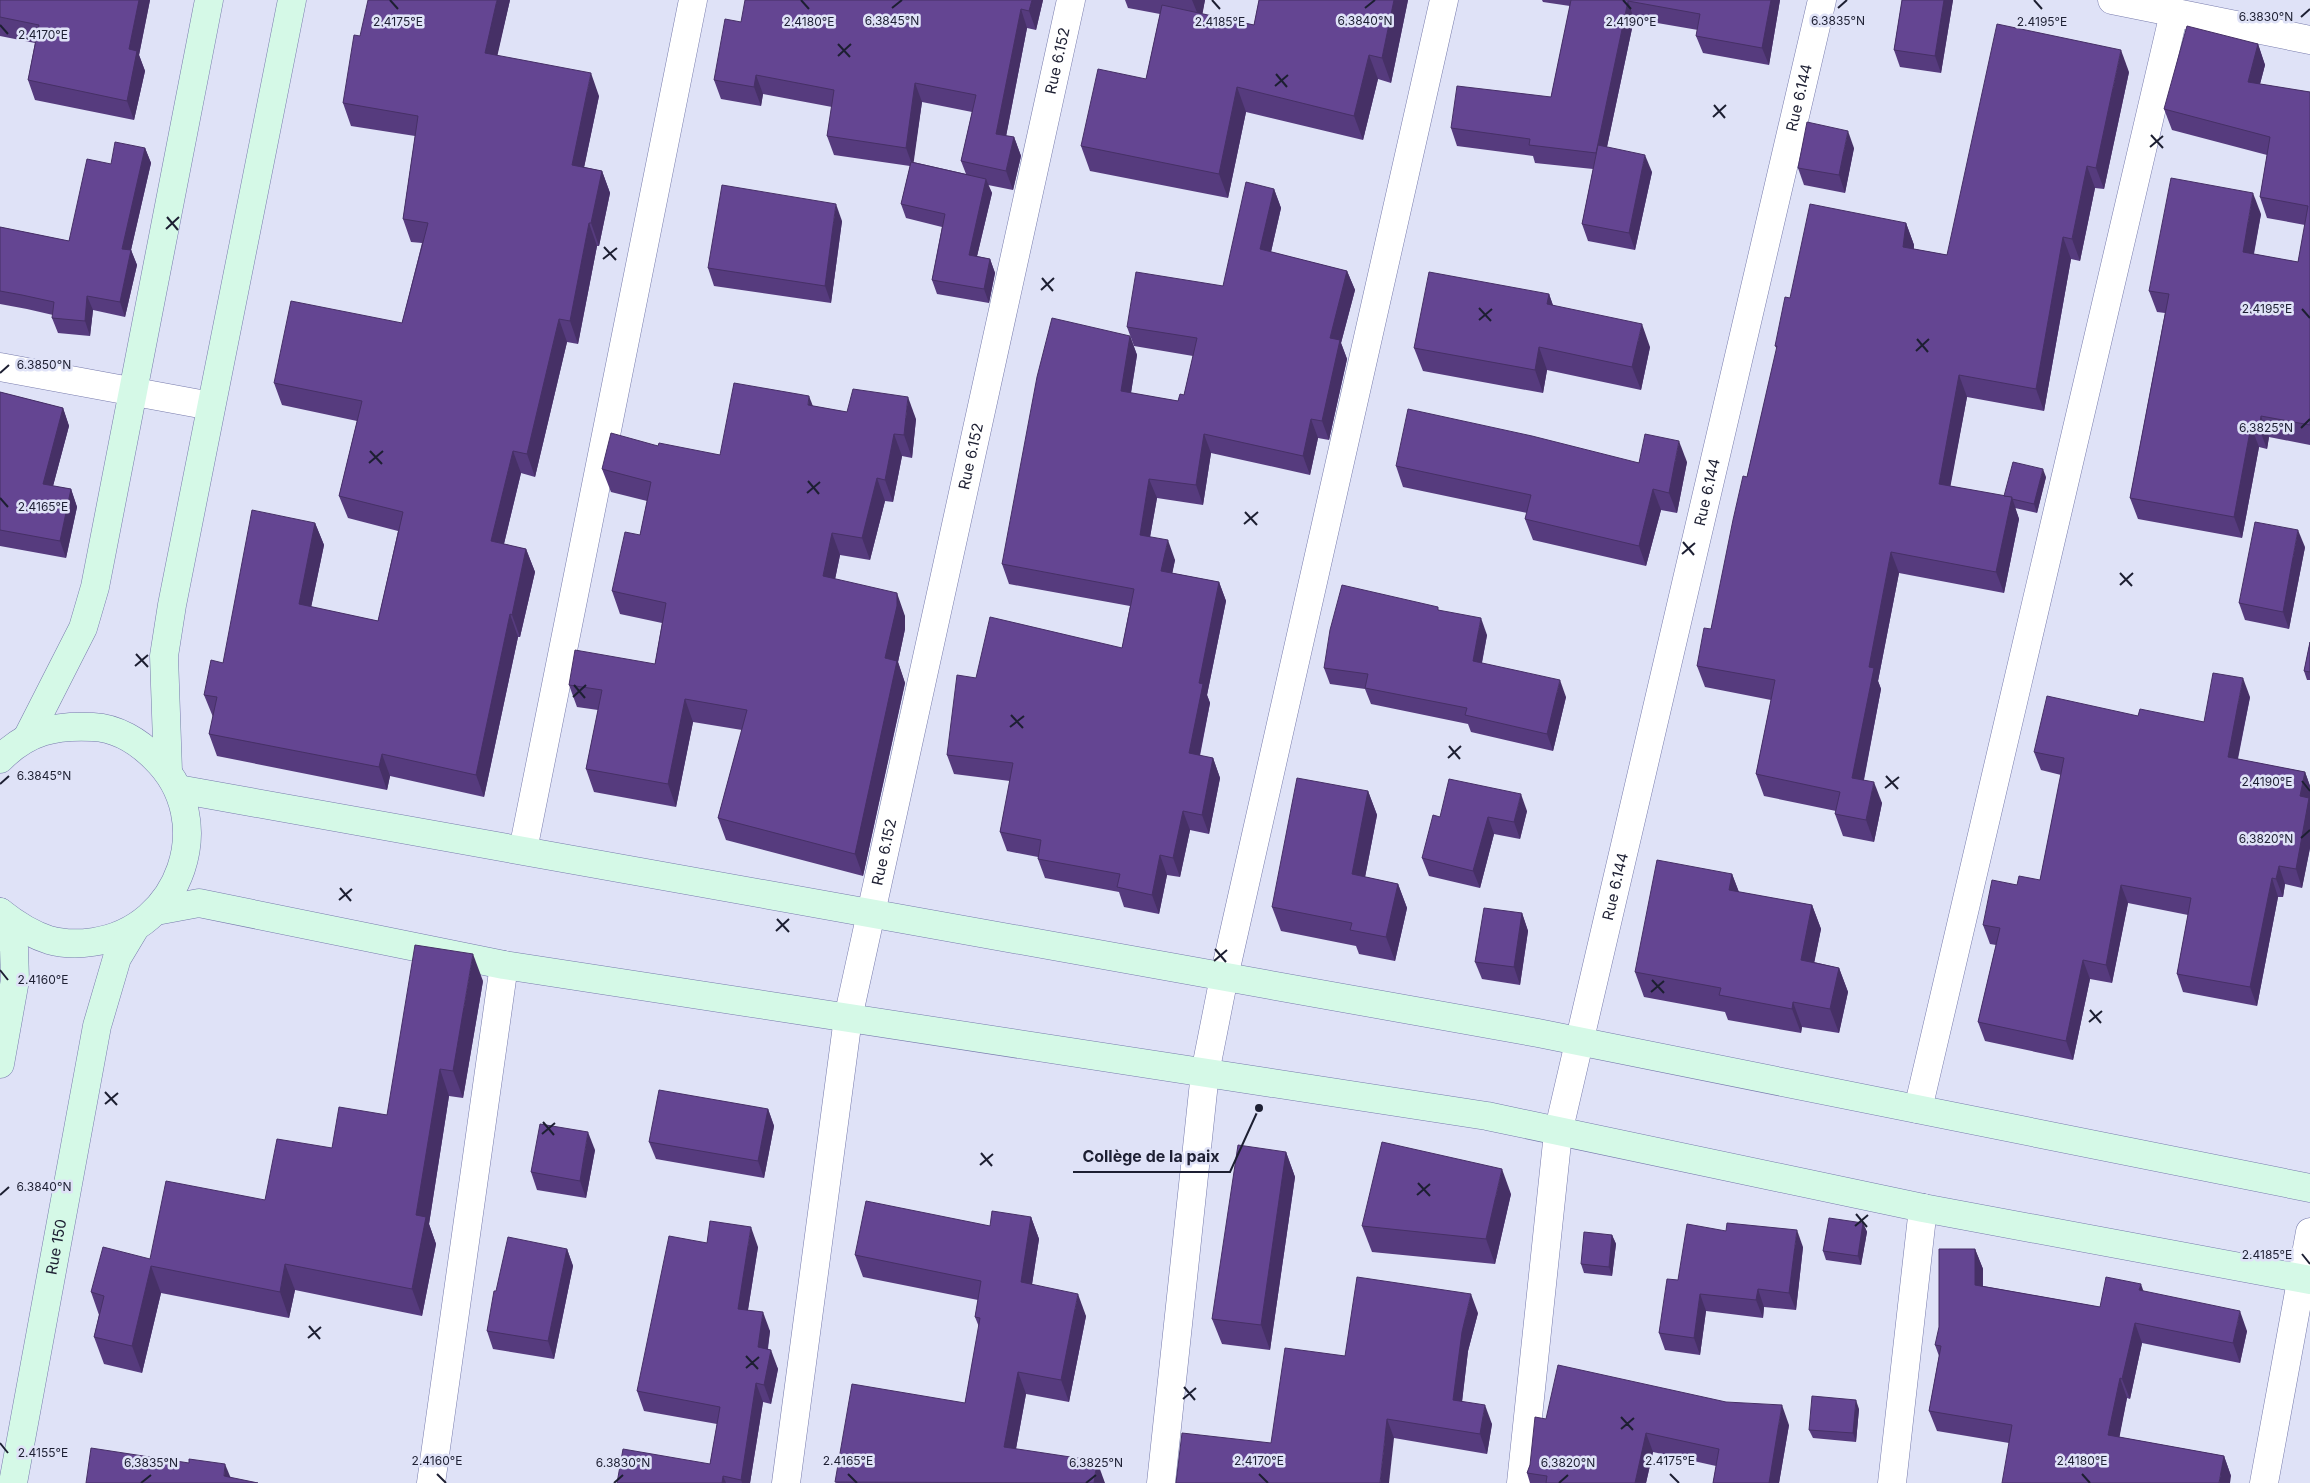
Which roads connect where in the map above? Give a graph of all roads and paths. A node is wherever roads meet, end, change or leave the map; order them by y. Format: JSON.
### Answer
{"nodes":[{"id":1,"x":209,"y":0,"type":"edge"},
{"id":2,"x":292,"y":0,"type":"edge"},
{"id":3,"x":692,"y":0,"type":"edge"},
{"id":4,"x":1071,"y":0,"type":"edge"},
{"id":5,"x":1444,"y":0,"type":"edge"},
{"id":6,"x":1822,"y":0,"type":"edge"},
{"id":7,"x":2112,"y":0,"type":"edge"},
{"id":8,"x":2174,"y":13,"type":"junction"},
{"id":9,"x":2310,"y":40,"type":"edge"},
{"id":10,"x":0,"y":367,"type":"edge"},
{"id":11,"x":133,"y":392,"type":"junction"},
{"id":12,"x":211,"y":406,"type":"junction"},
{"id":13,"x":27,"y":738,"type":"junction"},
{"id":14,"x":0,"y":759,"type":"edge"},
{"id":15,"x":173,"y":780,"type":"junction"},
{"id":16,"x":523,"y":850,"type":"junction"},
{"id":17,"x":156,"y":911,"type":"junction"},
{"id":18,"x":0,"y":912,"type":"edge"},
{"id":19,"x":872,"y":913,"type":"junction"},
{"id":20,"x":135,"y":928,"type":"junction"},
{"id":21,"x":504,"y":965,"type":"junction"},
{"id":22,"x":1224,"y":977,"type":"junction"},
{"id":23,"x":848,"y":1018,"type":"junction"},
{"id":24,"x":1580,"y":1042,"type":"junction"},
{"id":25,"x":0,"y":1064,"type":"edge"},
{"id":26,"x":1205,"y":1073,"type":"junction"},
{"id":27,"x":1918,"y":1110,"type":"junction"},
{"id":28,"x":1558,"y":1133,"type":"junction"},
{"id":29,"x":2310,"y":1188,"type":"edge"},
{"id":30,"x":1923,"y":1208,"type":"junction"},
{"id":31,"x":2310,"y":1232,"type":"edge"},
{"id":32,"x":2306,"y":1279,"type":"edge"},
{"id":33,"x":13,"y":1483,"type":"edge"},
{"id":34,"x":431,"y":1483,"type":"edge"},
{"id":35,"x":786,"y":1483,"type":"edge"},
{"id":36,"x":1161,"y":1483,"type":"edge"},
{"id":37,"x":1521,"y":1483,"type":"edge"},
{"id":38,"x":1892,"y":1483,"type":"edge"},
{"id":39,"x":2264,"y":1483,"type":"edge"}],
"edges":[{"from":1,"to":11,"type":"main road"},
{"from":2,"to":12,"type":"main road"},
{"from":3,"to":16,"type":"street"},
{"from":4,"to":19,"type":"street","name":"Rue 6.152"},
{"from":5,"to":22,"type":"street"},
{"from":6,"to":24,"type":"street","name":"Rue 6.144"},
{"from":7,"to":8,"type":"street"},
{"from":8,"to":9,"type":"street"},
{"from":8,"to":27,"type":"street"},
{"from":10,"to":11,"type":"street"},
{"from":11,"to":12,"type":"street"},
{"from":11,"to":13,"type":"main road"},
{"from":12,"to":15,"type":"main road"},
{"from":13,"to":14,"type":"main road"},
{"from":13,"to":15,"type":"main road"},
{"from":15,"to":16,"type":"main road"},
{"from":15,"to":17,"type":"main road"},
{"from":16,"to":19,"type":"main road"},
{"from":17,"to":20,"type":"main road"},
{"from":17,"to":21,"type":"main road"},
{"from":18,"to":20,"type":"main road"},
{"from":18,"to":25,"type":"main road"},
{"from":19,"to":22,"type":"main road"},
{"from":19,"to":23,"type":"street","name":"Rue 6.152"},
{"from":20,"to":33,"type":"main road","name":"Rue 150"},
{"from":21,"to":23,"type":"main road"},
{"from":21,"to":34,"type":"street"},
{"from":22,"to":24,"type":"main road"},
{"from":22,"to":26,"type":"street"},
{"from":23,"to":26,"type":"main road"},
{"from":23,"to":35,"type":"street","name":"Rue 6.152"},
{"from":24,"to":27,"type":"main road"},
{"from":24,"to":28,"type":"street","name":"Rue 6.144"},
{"from":26,"to":28,"type":"main road"},
{"from":26,"to":36,"type":"street"},
{"from":27,"to":29,"type":"main road"},
{"from":28,"to":30,"type":"main road"},
{"from":28,"to":37,"type":"street","name":"Rue 6.144"},
{"from":30,"to":32,"type":"main road"},
{"from":30,"to":38,"type":"street"},
{"from":31,"to":32,"type":"street"},
{"from":32,"to":39,"type":"street"}]}
